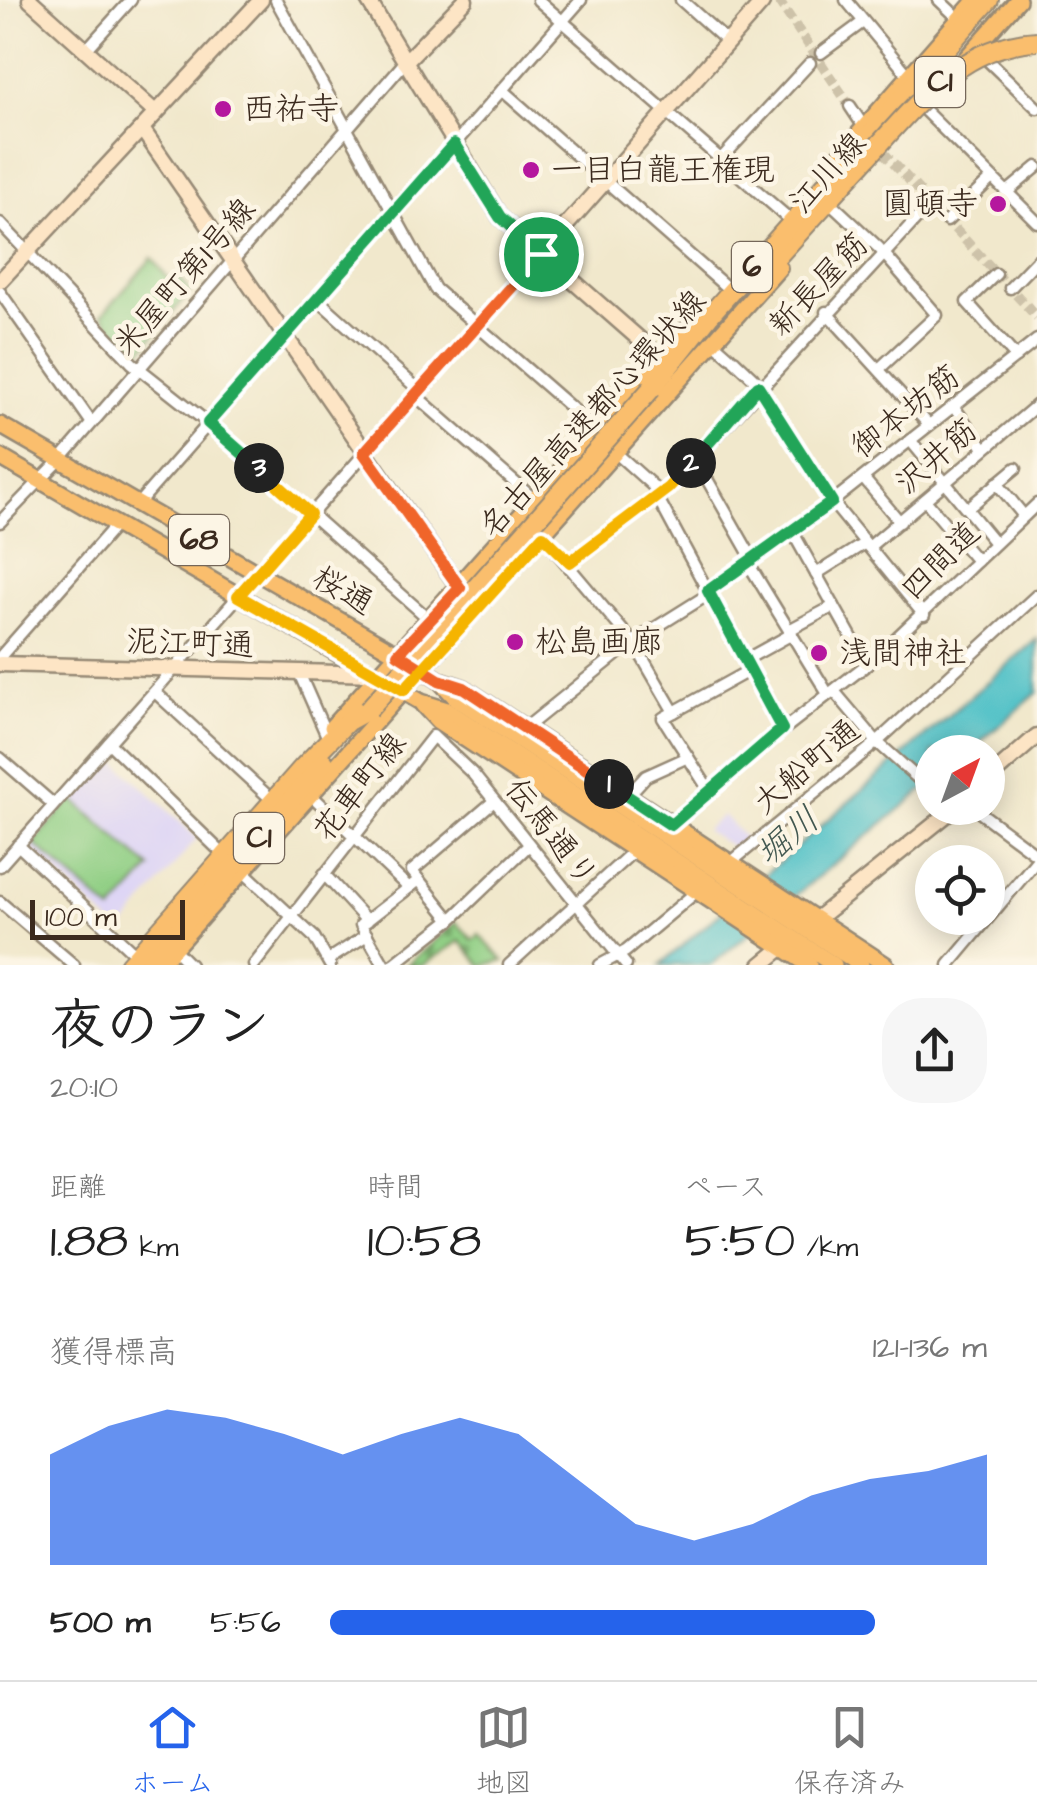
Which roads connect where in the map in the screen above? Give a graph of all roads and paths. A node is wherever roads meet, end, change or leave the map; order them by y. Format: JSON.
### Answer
{"nodes":[{"id":1,"x":30,"y":0,"type":"edge"},
{"id":2,"x":131,"y":0,"type":"edge"},
{"id":3,"x":261,"y":0,"type":"edge"},
{"id":4,"x":276,"y":0,"type":"edge"},
{"id":5,"x":368,"y":0,"type":"edge"},
{"id":6,"x":465,"y":0,"type":"edge"},
{"id":7,"x":538,"y":0,"type":"edge"},
{"id":8,"x":580,"y":0,"type":"edge"},
{"id":9,"x":680,"y":0,"type":"edge"},
{"id":10,"x":846,"y":0,"type":"edge"},
{"id":11,"x":938,"y":0,"type":"edge"},
{"id":12,"x":976,"y":0,"type":"edge"},
{"id":13,"x":989,"y":0,"type":"edge"},
{"id":14,"x":1018,"y":0,"type":"edge"},
{"id":15,"x":762,"y":3,"type":"dead end"},
{"id":16,"x":959,"y":19,"type":"junction"},
{"id":17,"x":562,"y":21,"type":"junction"},
{"id":18,"x":863,"y":22,"type":"junction"},
{"id":19,"x":1037,"y":41,"type":"edge"},
{"id":20,"x":728,"y":42,"type":"junction"},
{"id":21,"x":974,"y":48,"type":"junction"},
{"id":22,"x":86,"y":50,"type":"junction"},
{"id":23,"x":821,"y":54,"type":"dead end"},
{"id":24,"x":406,"y":62,"type":"junction"},
{"id":25,"x":810,"y":63,"type":"dead end"},
{"id":26,"x":909,"y":76,"type":"junction"},
{"id":27,"x":502,"y":90,"type":"junction"},
{"id":28,"x":850,"y":106,"type":"tunnel mouth"},
{"id":29,"x":922,"y":108,"type":"junction"},
{"id":30,"x":1037,"y":108,"type":"edge"},
{"id":31,"x":666,"y":111,"type":"junction"},
{"id":32,"x":156,"y":113,"type":"junction"},
{"id":33,"x":864,"y":127,"type":"junction"},
{"id":34,"x":347,"y":128,"type":"junction"},
{"id":35,"x":142,"y":129,"type":"junction"},
{"id":36,"x":454,"y":144,"type":"junction"},
{"id":37,"x":721,"y":159,"type":"junction"},
{"id":38,"x":1037,"y":167,"type":"edge"},
{"id":39,"x":992,"y":178,"type":"junction"},
{"id":40,"x":606,"y":181,"type":"junction"},
{"id":41,"x":1007,"y":192,"type":"junction"},
{"id":42,"x":930,"y":204,"type":"dead end"},
{"id":43,"x":834,"y":206,"type":"junction"},
{"id":44,"x":394,"y":213,"type":"junction"},
{"id":45,"x":787,"y":217,"type":"junction"},
{"id":46,"x":947,"y":222,"type":"dead end"},
{"id":47,"x":1037,"y":222,"type":"edge"},
{"id":48,"x":0,"y":223,"type":"edge"},
{"id":49,"x":30,"y":249,"type":"junction"},
{"id":50,"x":541,"y":254,"type":"junction"},
{"id":51,"x":882,"y":254,"type":"junction"},
{"id":52,"x":1037,"y":260,"type":"edge"},
{"id":53,"x":231,"y":262,"type":"junction"},
{"id":54,"x":996,"y":274,"type":"dead end"},
{"id":55,"x":0,"y":281,"type":"edge"},
{"id":56,"x":724,"y":286,"type":"junction"},
{"id":57,"x":1010,"y":288,"type":"dead end"},
{"id":58,"x":0,"y":292,"type":"edge"},
{"id":59,"x":316,"y":298,"type":"junction"},
{"id":60,"x":826,"y":312,"type":"junction"},
{"id":61,"x":477,"y":326,"type":"junction"},
{"id":62,"x":284,"y":336,"type":"junction"},
{"id":63,"x":1037,"y":340,"type":"edge"},
{"id":64,"x":712,"y":342,"type":"junction"},
{"id":65,"x":1016,"y":357,"type":"junction"},
{"id":66,"x":662,"y":359,"type":"junction"},
{"id":67,"x":140,"y":366,"type":"junction"},
{"id":68,"x":879,"y":369,"type":"junction"},
{"id":69,"x":756,"y":382,"type":"junction"},
{"id":70,"x":652,"y":388,"type":"junction"},
{"id":71,"x":417,"y":393,"type":"junction"},
{"id":72,"x":953,"y":406,"type":"junction"},
{"id":73,"x":1034,"y":412,"type":"edge"},
{"id":74,"x":91,"y":422,"type":"junction"},
{"id":75,"x":208,"y":423,"type":"junction"},
{"id":76,"x":929,"y":424,"type":"junction"},
{"id":77,"x":0,"y":426,"type":"edge"},
{"id":78,"x":598,"y":432,"type":"junction"},
{"id":79,"x":910,"y":440,"type":"junction"},
{"id":80,"x":984,"y":448,"type":"junction"},
{"id":81,"x":615,"y":452,"type":"junction"},
{"id":82,"x":364,"y":453,"type":"junction"},
{"id":83,"x":0,"y":457,"type":"edge"},
{"id":84,"x":695,"y":458,"type":"junction"},
{"id":85,"x":60,"y":460,"type":"junction"},
{"id":86,"x":1016,"y":468,"type":"dead end"},
{"id":87,"x":863,"y":478,"type":"junction"},
{"id":88,"x":41,"y":480,"type":"junction"},
{"id":89,"x":947,"y":482,"type":"junction"},
{"id":90,"x":998,"y":484,"type":"junction"},
{"id":91,"x":659,"y":493,"type":"junction"},
{"id":92,"x":925,"y":500,"type":"junction"},
{"id":93,"x":537,"y":502,"type":"junction"},
{"id":94,"x":832,"y":502,"type":"junction"},
{"id":95,"x":137,"y":504,"type":"junction"},
{"id":96,"x":1037,"y":504,"type":"edge"},
{"id":97,"x":968,"y":508,"type":"junction"},
{"id":98,"x":310,"y":514,"type":"junction"},
{"id":99,"x":1024,"y":516,"type":"junction"},
{"id":100,"x":0,"y":522,"type":"edge"},
{"id":101,"x":900,"y":522,"type":"junction"},
{"id":102,"x":116,"y":526,"type":"junction"},
{"id":103,"x":792,"y":531,"type":"junction"},
{"id":104,"x":543,"y":536,"type":"junction"},
{"id":105,"x":996,"y":543,"type":"junction"},
{"id":106,"x":867,"y":545,"type":"junction"},
{"id":107,"x":977,"y":561,"type":"junction"},
{"id":108,"x":570,"y":562,"type":"junction"},
{"id":109,"x":751,"y":562,"type":"junction"},
{"id":110,"x":257,"y":573,"type":"junction"},
{"id":111,"x":816,"y":574,"type":"junction"},
{"id":112,"x":460,"y":588,"type":"junction"},
{"id":113,"x":708,"y":592,"type":"junction"},
{"id":114,"x":1037,"y":595,"type":"edge"},
{"id":115,"x":238,"y":596,"type":"junction"},
{"id":116,"x":834,"y":606,"type":"junction"},
{"id":117,"x":924,"y":615,"type":"junction"},
{"id":118,"x":430,"y":620,"type":"junction"},
{"id":119,"x":790,"y":632,"type":"junction"},
{"id":120,"x":630,"y":643,"type":"junction"},
{"id":121,"x":398,"y":654,"type":"junction"},
{"id":122,"x":0,"y":660,"type":"edge"},
{"id":123,"x":747,"y":665,"type":"junction"},
{"id":124,"x":867,"y":665,"type":"junction"},
{"id":125,"x":422,"y":670,"type":"junction"},
{"id":126,"x":169,"y":671,"type":"junction"},
{"id":127,"x":378,"y":674,"type":"junction"},
{"id":128,"x":300,"y":675,"type":"junction"},
{"id":129,"x":404,"y":690,"type":"junction"},
{"id":130,"x":155,"y":692,"type":"junction"},
{"id":131,"x":831,"y":692,"type":"junction"},
{"id":132,"x":674,"y":712,"type":"junction"},
{"id":133,"x":782,"y":729,"type":"junction"},
{"id":134,"x":326,"y":734,"type":"junction"},
{"id":135,"x":433,"y":736,"type":"joint"},
{"id":136,"x":1037,"y":736,"type":"edge"},
{"id":137,"x":509,"y":742,"type":"junction"},
{"id":138,"x":877,"y":742,"type":"junction"},
{"id":139,"x":108,"y":743,"type":"junction"},
{"id":140,"x":0,"y":758,"type":"edge"},
{"id":141,"x":688,"y":758,"type":"junction"},
{"id":142,"x":1005,"y":765,"type":"edge"},
{"id":143,"x":473,"y":774,"type":"junction"},
{"id":144,"x":915,"y":775,"type":"edge"},
{"id":145,"x":709,"y":790,"type":"junction"},
{"id":146,"x":310,"y":794,"type":"junction"},
{"id":147,"x":270,"y":798,"type":"junction"},
{"id":148,"x":494,"y":801,"type":"junction"},
{"id":149,"x":623,"y":801,"type":"junction"},
{"id":150,"x":53,"y":804,"type":"junction"},
{"id":151,"x":932,"y":825,"type":"edge"},
{"id":152,"x":995,"y":825,"type":"edge"},
{"id":153,"x":667,"y":830,"type":"junction"},
{"id":154,"x":355,"y":834,"type":"junction"},
{"id":155,"x":18,"y":845,"type":"junction"},
{"id":156,"x":640,"y":845,"type":"junction"},
{"id":157,"x":528,"y":846,"type":"junction"},
{"id":158,"x":220,"y":851,"type":"junction"},
{"id":159,"x":1037,"y":858,"type":"edge"},
{"id":160,"x":0,"y":866,"type":"edge"},
{"id":161,"x":243,"y":871,"type":"junction"},
{"id":162,"x":324,"y":874,"type":"junction"},
{"id":163,"x":714,"y":877,"type":"junction"},
{"id":164,"x":418,"y":880,"type":"junction"},
{"id":165,"x":408,"y":887,"type":"junction"},
{"id":166,"x":739,"y":893,"type":"junction"},
{"id":167,"x":0,"y":902,"type":"edge"},
{"id":168,"x":574,"y":905,"type":"junction"},
{"id":169,"x":292,"y":916,"type":"junction"},
{"id":170,"x":774,"y":916,"type":"junction"},
{"id":171,"x":451,"y":920,"type":"junction"},
{"id":172,"x":365,"y":927,"type":"junction"},
{"id":173,"x":799,"y":933,"type":"junction"},
{"id":174,"x":174,"y":949,"type":"junction"},
{"id":175,"x":616,"y":956,"type":"junction"},
{"id":176,"x":134,"y":962,"type":"edge"},
{"id":177,"x":329,"y":962,"type":"edge"},
{"id":178,"x":74,"y":965,"type":"edge"},
{"id":179,"x":159,"y":965,"type":"edge"},
{"id":180,"x":190,"y":965,"type":"edge"},
{"id":181,"x":254,"y":965,"type":"edge"},
{"id":182,"x":384,"y":965,"type":"edge"},
{"id":183,"x":393,"y":965,"type":"edge"},
{"id":184,"x":509,"y":965,"type":"edge"},
{"id":185,"x":600,"y":965,"type":"edge"},
{"id":186,"x":626,"y":965,"type":"edge"},
{"id":187,"x":761,"y":965,"type":"edge"},
{"id":188,"x":809,"y":965,"type":"edge"},
{"id":189,"x":834,"y":965,"type":"edge"},
{"id":190,"x":861,"y":965,"type":"edge"},
{"id":191,"x":886,"y":965,"type":"edge"},
{"id":192,"x":948,"y":965,"type":"edge"}],
"edges":[{"from":1,"to":22,"type":"street"},
{"from":2,"to":22,"type":"street"},
{"from":3,"to":32,"type":"street"},
{"from":4,"to":34,"type":"street"},
{"from":5,"to":24,"type":"street"},
{"from":6,"to":24,"type":"street"},
{"from":7,"to":17,"type":"street"},
{"from":8,"to":17,"type":"street"},
{"from":9,"to":20,"type":"street"},
{"from":10,"to":18,"type":"street"},
{"from":11,"to":16,"type":"street"},
{"from":12,"to":16,"type":"main road","name":"江川線"},
{"from":13,"to":70,"type":"highway","number":"6"},
{"from":14,"to":21,"type":"main road","name":"江川線"},
{"from":15,"to":20,"type":"street"},
{"from":16,"to":26,"type":"main road","name":"江川線"},
{"from":17,"to":27,"type":"street"},
{"from":17,"to":31,"type":"street"},
{"from":18,"to":23,"type":"street"},
{"from":18,"to":26,"type":"street"},
{"from":19,"to":70,"type":"highway","name":"名古屋高速都心環状線","number":"C1","bridge":true},
{"from":20,"to":31,"type":"street"},
{"from":21,"to":29,"type":"main road","name":"江川線"},
{"from":21,"to":30,"type":"street"},
{"from":22,"to":32,"type":"street"},
{"from":24,"to":34,"type":"street","name":"米屋町第1号線"},
{"from":24,"to":36,"type":"street"},
{"from":25,"to":37,"type":"street"},
{"from":26,"to":33,"type":"main road","name":"江川線"},
{"from":27,"to":36,"type":"street"},
{"from":27,"to":40,"type":"street"},
{"from":28,"to":33,"type":"street"},
{"from":29,"to":39,"type":"street"},
{"from":29,"to":43,"type":"main road","name":"江川線"},
{"from":31,"to":37,"type":"street"},
{"from":31,"to":40,"type":"street"},
{"from":32,"to":35,"type":"street"},
{"from":33,"to":45,"type":"main road","name":"江川線"},
{"from":34,"to":44,"type":"street"},
{"from":34,"to":53,"type":"street","name":"米屋町第1号線"},
{"from":35,"to":49,"type":"street"},
{"from":35,"to":53,"type":"street"},
{"from":36,"to":44,"type":"street"},
{"from":36,"to":50,"type":"street"},
{"from":37,"to":45,"type":"street"},
{"from":38,"to":41,"type":"street"},
{"from":39,"to":41,"type":"street"},
{"from":39,"to":46,"type":"street"},
{"from":40,"to":50,"type":"street"},
{"from":40,"to":56,"type":"street"},
{"from":41,"to":47,"type":"street"},
{"from":42,"to":51,"type":"street","name":"新長屋筋"},
{"from":43,"to":51,"type":"street"},
{"from":43,"to":64,"type":"main road","name":"江川線"},
{"from":44,"to":59,"type":"street"},
{"from":44,"to":61,"type":"street"},
{"from":45,"to":56,"type":"main road","name":"江川線"},
{"from":48,"to":49,"type":"street"},
{"from":49,"to":55,"type":"street"},
{"from":49,"to":67,"type":"street"},
{"from":50,"to":61,"type":"street"},
{"from":50,"to":66,"type":"street"},
{"from":51,"to":60,"type":"street","name":"新長屋筋"},
{"from":51,"to":68,"type":"street"},
{"from":52,"to":57,"type":"street"},
{"from":53,"to":62,"type":"street"},
{"from":53,"to":67,"type":"street","name":"米屋町第1号線"},
{"from":54,"to":65,"type":"street"},
{"from":56,"to":66,"type":"main road","name":"江川線"},
{"from":58,"to":74,"type":"street"},
{"from":59,"to":62,"type":"street"},
{"from":59,"to":71,"type":"street"},
{"from":60,"to":68,"type":"street"},
{"from":60,"to":69,"type":"street","name":"新長屋筋"},
{"from":61,"to":71,"type":"street"},
{"from":61,"to":78,"type":"street"},
{"from":62,"to":75,"type":"street"},
{"from":62,"to":82,"type":"street"},
{"from":63,"to":65,"type":"street","name":"御本坊筋"},
{"from":64,"to":69,"type":"street"},
{"from":64,"to":81,"type":"main road","name":"江川線"},
{"from":65,"to":72,"type":"street","name":"御本坊筋"},
{"from":66,"to":78,"type":"main road","name":"江川線"},
{"from":67,"to":74,"type":"street","name":"米屋町第1号線"},
{"from":67,"to":75,"type":"street"},
{"from":68,"to":76,"type":"street"},
{"from":69,"to":84,"type":"street","name":"新長屋筋"},
{"from":69,"to":94,"type":"street"},
{"from":70,"to":176,"type":"highway","name":"名古屋高速都心環状線","number":"C1","bridge":true},
{"from":71,"to":82,"type":"street"},
{"from":71,"to":93,"type":"street"},
{"from":72,"to":76,"type":"street","name":"御本坊筋"},
{"from":72,"to":80,"type":"street"},
{"from":73,"to":80,"type":"street","name":"沢井筋"},
{"from":74,"to":85,"type":"street","name":"米屋町第1号線"},
{"from":75,"to":95,"type":"street"},
{"from":75,"to":98,"type":"street"},
{"from":76,"to":79,"type":"street","name":"御本坊筋"},
{"from":77,"to":85,"type":"main road","name":"桜通","number":"68"},
{"from":78,"to":93,"type":"main road","name":"江川線"},
{"from":79,"to":87,"type":"street","name":"御本坊筋"},
{"from":79,"to":89,"type":"street"},
{"from":80,"to":89,"type":"street","name":"沢井筋"},
{"from":81,"to":91,"type":"street"},
{"from":81,"to":104,"type":"main road","name":"江川線"},
{"from":82,"to":98,"type":"street"},
{"from":82,"to":112,"type":"street"},
{"from":83,"to":88,"type":"main road","name":"桜通","number":"68"},
{"from":84,"to":91,"type":"street","name":"新長屋筋"},
{"from":84,"to":109,"type":"street"},
{"from":85,"to":88,"type":"street","name":"米屋町第1号線"},
{"from":85,"to":95,"type":"main road","name":"桜通","number":"68"},
{"from":86,"to":90,"type":"street"},
{"from":87,"to":94,"type":"street","name":"御本坊筋"},
{"from":87,"to":101,"type":"street"},
{"from":88,"to":100,"type":"street","name":"米屋町第1号線"},
{"from":88,"to":102,"type":"main road","name":"桜通","number":"68"},
{"from":89,"to":92,"type":"street","name":"沢井筋"},
{"from":89,"to":97,"type":"street"},
{"from":90,"to":97,"type":"street"},
{"from":90,"to":99,"type":"street"},
{"from":91,"to":108,"type":"street","name":"新長屋筋"},
{"from":91,"to":113,"type":"street"},
{"from":92,"to":101,"type":"street","name":"沢井筋"},
{"from":92,"to":107,"type":"street"},
{"from":93,"to":112,"type":"main road","name":"江川線"},
{"from":94,"to":103,"type":"street","name":"御本坊筋"},
{"from":94,"to":106,"type":"street"},
{"from":95,"to":110,"type":"main road","name":"桜通","number":"68"},
{"from":96,"to":99,"type":"street","name":"四間道"},
{"from":97,"to":105,"type":"street"},
{"from":98,"to":110,"type":"street"},
{"from":98,"to":118,"type":"street"},
{"from":99,"to":105,"type":"street","name":"四間道"},
{"from":101,"to":106,"type":"street","name":"沢井筋"},
{"from":102,"to":115,"type":"main road","name":"桜通","number":"68"},
{"from":102,"to":122,"type":"street"},
{"from":103,"to":109,"type":"street","name":"御本坊筋"},
{"from":103,"to":111,"type":"street"},
{"from":104,"to":108,"type":"street"},
{"from":104,"to":125,"type":"main road","name":"江川線"},
{"from":105,"to":107,"type":"street","name":"四間道"},
{"from":106,"to":111,"type":"street","name":"沢井筋"},
{"from":106,"to":117,"type":"street"},
{"from":107,"to":117,"type":"street","name":"四間道"},
{"from":108,"to":120,"type":"street"},
{"from":109,"to":113,"type":"street","name":"御本坊筋"},
{"from":109,"to":119,"type":"street"},
{"from":110,"to":115,"type":"street"},
{"from":110,"to":121,"type":"main road","name":"桜通","number":"68"},
{"from":111,"to":116,"type":"street"},
{"from":112,"to":118,"type":"main road","name":"江川線"},
{"from":113,"to":120,"type":"street","name":"御本坊筋"},
{"from":113,"to":123,"type":"street"},
{"from":114,"to":138,"type":"street","name":"大船町通"},
{"from":115,"to":126,"type":"street"},
{"from":115,"to":127,"type":"main road","name":"桜通","number":"68"},
{"from":116,"to":119,"type":"street"},
{"from":116,"to":124,"type":"street"},
{"from":117,"to":124,"type":"street","name":"四間道"},
{"from":118,"to":121,"type":"main road","name":"江川線"},
{"from":119,"to":123,"type":"street"},
{"from":119,"to":131,"type":"street"},
{"from":120,"to":132,"type":"street"},
{"from":120,"to":137,"type":"street","name":"御本坊筋"},
{"from":121,"to":125,"type":"main road","name":"桜通","number":"68"},
{"from":121,"to":127,"type":"main road","name":"江川線"},
{"from":122,"to":126,"type":"street","name":"泥江町通"},
{"from":123,"to":132,"type":"street"},
{"from":123,"to":133,"type":"street"},
{"from":124,"to":131,"type":"street","name":"四間道"},
{"from":125,"to":129,"type":"main road","name":"江川線"},
{"from":125,"to":137,"type":"main road","name":"桜通","number":"68"},
{"from":126,"to":128,"type":"street","name":"泥江町通"},
{"from":126,"to":130,"type":"street"},
{"from":127,"to":128,"type":"street","name":"泥江町通"},
{"from":127,"to":129,"type":"main road","name":"桜通","number":"68"},
{"from":127,"to":134,"type":"main road","name":"江川線"},
{"from":128,"to":134,"type":"street"},
{"from":129,"to":137,"type":"main road","name":"桜通","number":"68"},
{"from":129,"to":146,"type":"main road","name":"江川線"},
{"from":130,"to":139,"type":"street"},
{"from":130,"to":147,"type":"street"},
{"from":131,"to":133,"type":"street","name":"四間道"},
{"from":131,"to":138,"type":"street"},
{"from":132,"to":141,"type":"street"},
{"from":133,"to":145,"type":"street","name":"四間道"},
{"from":134,"to":147,"type":"main road","name":"江川線"},
{"from":135,"to":143,"type":"street","name":"伝馬通り"},
{"from":135,"to":154,"type":"street","name":"花車町線"},
{"from":136,"to":142,"type":"street"},
{"from":137,"to":143,"type":"street","name":"御本坊筋"},
{"from":137,"to":149,"type":"main road","name":"桜通","number":"68"},
{"from":137,"to":156,"type":"main road","name":"桜通","number":"68"},
{"from":138,"to":144,"type":"street"},
{"from":138,"to":163,"type":"street","name":"大船町通"},
{"from":139,"to":150,"type":"street"},
{"from":139,"to":158,"type":"street"},
{"from":140,"to":150,"type":"street"},
{"from":141,"to":145,"type":"street"},
{"from":141,"to":149,"type":"street"},
{"from":143,"to":148,"type":"street","name":"伝馬通り"},
{"from":145,"to":153,"type":"street","name":"四間道"},
{"from":146,"to":154,"type":"street"},
{"from":146,"to":161,"type":"main road","name":"江川線"},
{"from":147,"to":158,"type":"main road","name":"江川線"},
{"from":148,"to":157,"type":"street","name":"伝馬通り"},
{"from":148,"to":164,"type":"street"},
{"from":149,"to":153,"type":"main road","name":"桜通","number":"68"},
{"from":150,"to":155,"type":"street"},
{"from":151,"to":173,"type":"street"},
{"from":152,"to":159,"type":"street"},
{"from":153,"to":163,"type":"main road","name":"桜通","number":"68"},
{"from":154,"to":162,"type":"street","name":"花車町線"},
{"from":154,"to":165,"type":"street"},
{"from":155,"to":160,"type":"street"},
{"from":155,"to":176,"type":"street"},
{"from":156,"to":163,"type":"main road","name":"桜通","number":"68"},
{"from":156,"to":168,"type":"street"},
{"from":157,"to":168,"type":"street","name":"伝馬通り"},
{"from":157,"to":171,"type":"street"},
{"from":158,"to":176,"type":"main road","name":"江川線"},
{"from":159,"to":192,"type":"street"},
{"from":161,"to":169,"type":"street"},
{"from":161,"to":174,"type":"main road","name":"江川線"},
{"from":162,"to":169,"type":"street","name":"花車町線"},
{"from":162,"to":172,"type":"street"},
{"from":163,"to":166,"type":"main road","name":"桜通","number":"68"},
{"from":163,"to":166,"type":"main road","number":"68"},
{"from":163,"to":175,"type":"street","name":"大船町通"},
{"from":164,"to":165,"type":"street"},
{"from":164,"to":171,"type":"street"},
{"from":165,"to":172,"type":"street"},
{"from":166,"to":170,"type":"main road","number":"68"},
{"from":166,"to":170,"type":"main road","number":"68"},
{"from":167,"to":178,"type":"street"},
{"from":168,"to":175,"type":"street","name":"伝馬通り"},
{"from":168,"to":184,"type":"street"},
{"from":169,"to":177,"type":"street"},
{"from":169,"to":181,"type":"street","name":"花車町線"},
{"from":170,"to":173,"type":"main road","number":"68"},
{"from":170,"to":173,"type":"main road","number":"68"},
{"from":171,"to":183,"type":"street"},
{"from":172,"to":177,"type":"street"},
{"from":172,"to":182,"type":"street"},
{"from":173,"to":187,"type":"street"},
{"from":173,"to":188,"type":"main road","number":"68"},
{"from":173,"to":189,"type":"main road","number":"68"},
{"from":173,"to":190,"type":"main road","number":"68"},
{"from":173,"to":191,"type":"main road","number":"68"},
{"from":174,"to":179,"type":"main road","name":"江川線"},
{"from":174,"to":180,"type":"street"},
{"from":175,"to":185,"type":"street","name":"大船町通"},
{"from":175,"to":186,"type":"street","name":"伝馬通り"}]}
